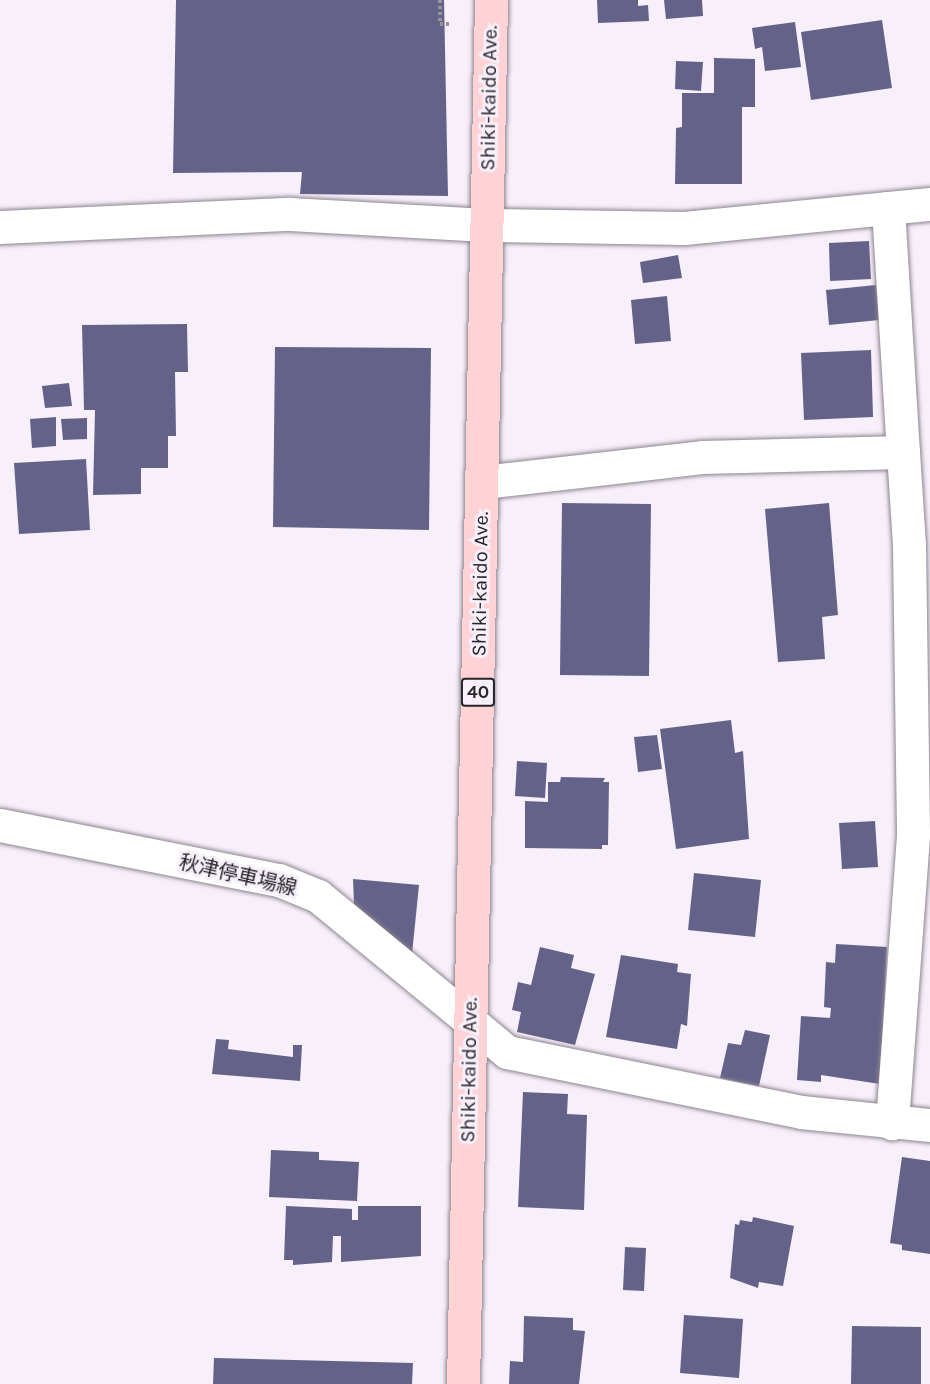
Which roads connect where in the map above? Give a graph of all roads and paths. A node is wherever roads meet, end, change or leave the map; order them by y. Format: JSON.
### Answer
{"nodes":[{"id":1,"x":440,"y":0,"type":"edge"},
{"id":2,"x":491,"y":0,"type":"edge"},
{"id":3,"x":458,"y":24,"type":"dead end"},
{"id":4,"x":930,"y":204,"type":"edge"},
{"id":5,"x":888,"y":208,"type":"junction"},
{"id":6,"x":486,"y":225,"type":"junction"},
{"id":7,"x":0,"y":227,"type":"edge"},
{"id":8,"x":903,"y":452,"type":"junction"},
{"id":9,"x":483,"y":482,"type":"junction"},
{"id":10,"x":920,"y":543,"type":"edge"},
{"id":11,"x":921,"y":767,"type":"edge"},
{"id":12,"x":0,"y":825,"type":"edge"},
{"id":13,"x":470,"y":1021,"type":"junction"},
{"id":14,"x":892,"y":1123,"type":"junction"},
{"id":15,"x":930,"y":1125,"type":"edge"},
{"id":16,"x":463,"y":1384,"type":"edge"}],
"edges":[{"from":1,"to":3,"type":"path"},
{"from":2,"to":6,"type":"main road","name":"Shiki-kaido Ave.","number":"40"},
{"from":4,"to":5,"type":"street"},
{"from":5,"to":6,"type":"street"},
{"from":5,"to":8,"type":"street"},
{"from":6,"to":7,"type":"street"},
{"from":6,"to":9,"type":"main road","name":"Shiki-kaido Ave.","number":"40"},
{"from":8,"to":9,"type":"street"},
{"from":8,"to":10,"type":"street"},
{"from":9,"to":13,"type":"main road","name":"Shiki-kaido Ave.","number":"40"},
{"from":10,"to":11,"type":"street"},
{"from":11,"to":14,"type":"street"},
{"from":12,"to":13,"type":"street","name":"秋津停車場線"},
{"from":13,"to":14,"type":"street","name":"秋津停車場線"},
{"from":13,"to":16,"type":"main road","name":"Shiki-kaido Ave.","number":"40"},
{"from":14,"to":15,"type":"street","name":"秋津停車場線"}]}
